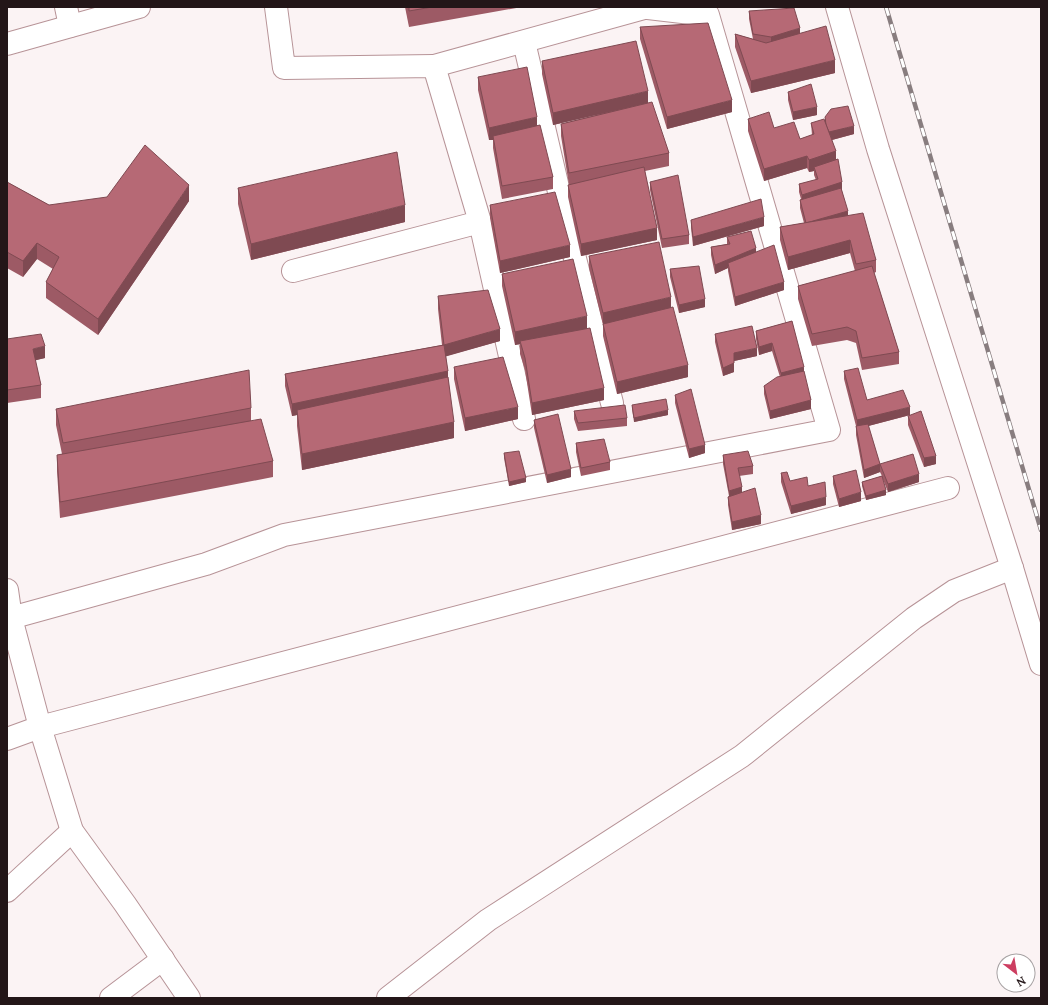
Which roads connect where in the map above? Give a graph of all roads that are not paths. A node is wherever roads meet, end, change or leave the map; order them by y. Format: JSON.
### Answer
{"nodes":[{"id":1,"x":139,"y":7,"type":"edge"},
{"id":2,"x":276,"y":7,"type":"edge"},
{"id":3,"x":648,"y":7,"type":"edge"},
{"id":4,"x":837,"y":7,"type":"edge"},
{"id":5,"x":68,"y":17,"type":"edge"},
{"id":6,"x":524,"y":42,"type":"junction"},
{"id":7,"x":7,"y":44,"type":"edge"},
{"id":8,"x":434,"y":66,"type":"junction"},
{"id":9,"x":480,"y":222,"type":"junction"},
{"id":10,"x":293,"y":271,"type":"dead end"},
{"id":11,"x":612,"y":403,"type":"dead end"},
{"id":12,"x":524,"y":419,"type":"dead end"},
{"id":13,"x":948,"y":488,"type":"dead end"},
{"id":14,"x":1012,"y":568,"type":"junction"},
{"id":15,"x":7,"y":590,"type":"edge"},
{"id":16,"x":9,"y":619,"type":"edge"},
{"id":17,"x":1041,"y":664,"type":"edge"},
{"id":18,"x":40,"y":727,"type":"junction"},
{"id":19,"x":7,"y":738,"type":"edge"},
{"id":20,"x":72,"y":831,"type":"junction"},
{"id":21,"x":7,"y":891,"type":"edge"},
{"id":22,"x":163,"y":959,"type":"junction"},
{"id":23,"x":111,"y":998,"type":"edge"},
{"id":24,"x":189,"y":998,"type":"edge"},
{"id":25,"x":388,"y":998,"type":"edge"}],
"edges":[{"from":1,"to":5,"type":"street"},
{"from":2,"to":8,"type":"street"},
{"from":3,"to":6,"type":"street"},
{"from":3,"to":16,"type":"street"},
{"from":4,"to":14,"type":"street"},
{"from":5,"to":7,"type":"street"},
{"from":6,"to":8,"type":"street"},
{"from":6,"to":11,"type":"street"},
{"from":8,"to":9,"type":"street"},
{"from":9,"to":10,"type":"street"},
{"from":9,"to":12,"type":"street"},
{"from":13,"to":18,"type":"street"},
{"from":14,"to":17,"type":"street"},
{"from":14,"to":25,"type":"street"},
{"from":15,"to":16,"type":"street"},
{"from":16,"to":18,"type":"street"},
{"from":18,"to":19,"type":"street"},
{"from":18,"to":20,"type":"street"},
{"from":20,"to":21,"type":"street"},
{"from":20,"to":22,"type":"street"},
{"from":22,"to":23,"type":"street"},
{"from":22,"to":24,"type":"street"}]}
